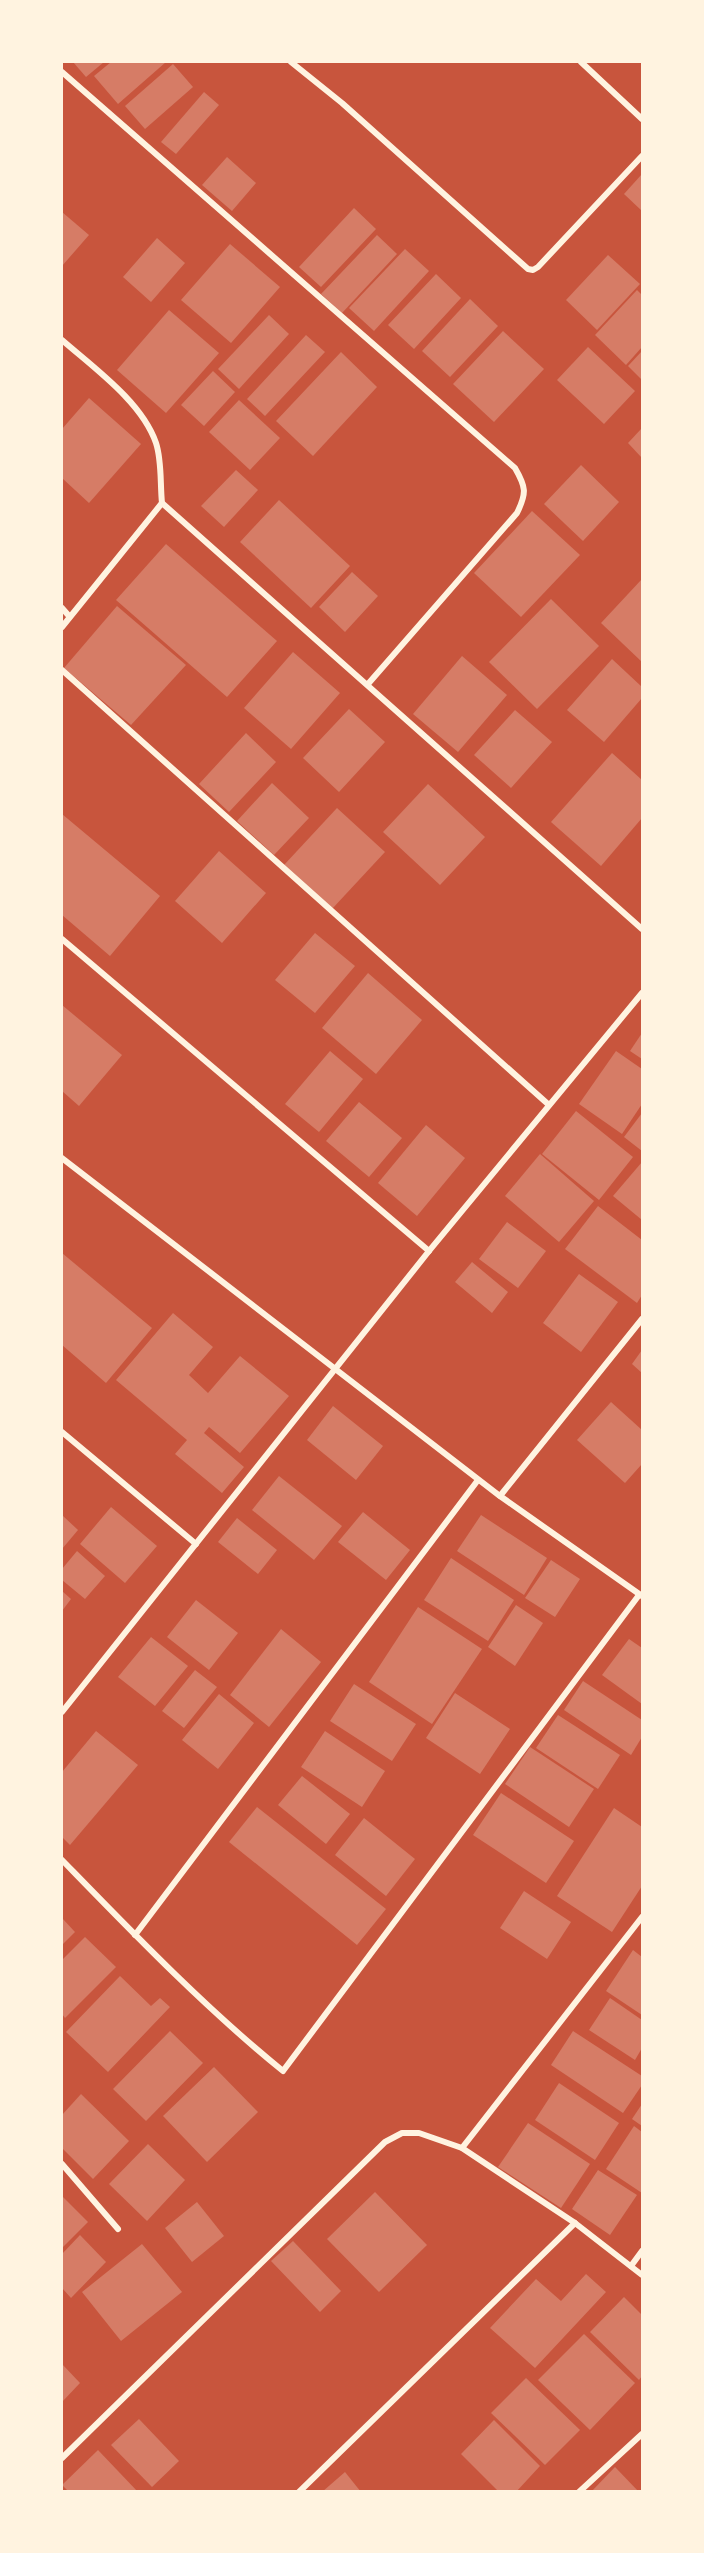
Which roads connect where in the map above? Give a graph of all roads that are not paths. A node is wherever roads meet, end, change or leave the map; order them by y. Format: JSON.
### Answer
{"nodes":[{"id":1,"x":291,"y":62,"type":"edge"},
{"id":2,"x":581,"y":62,"type":"edge"},
{"id":3,"x":62,"y":72,"type":"edge"},
{"id":4,"x":642,"y":119,"type":"edge"},
{"id":5,"x":642,"y":156,"type":"edge"},
{"id":6,"x":62,"y":340,"type":"edge"},
{"id":7,"x":162,"y":503,"type":"junction"},
{"id":8,"x":62,"y":608,"type":"edge"},
{"id":9,"x":69,"y":616,"type":"junction"},
{"id":10,"x":62,"y":627,"type":"edge"},
{"id":11,"x":62,"y":670,"type":"edge"},
{"id":12,"x":368,"y":684,"type":"junction"},
{"id":13,"x":642,"y":929,"type":"edge"},
{"id":14,"x":62,"y":939,"type":"edge"},
{"id":15,"x":642,"y":993,"type":"edge"},
{"id":16,"x":549,"y":1105,"type":"junction"},
{"id":17,"x":62,"y":1158,"type":"edge"},
{"id":18,"x":429,"y":1251,"type":"junction"},
{"id":19,"x":642,"y":1319,"type":"edge"},
{"id":20,"x":336,"y":1369,"type":"junction"},
{"id":21,"x":62,"y":1432,"type":"edge"},
{"id":22,"x":478,"y":1480,"type":"junction"},
{"id":23,"x":500,"y":1496,"type":"junction"},
{"id":24,"x":196,"y":1544,"type":"junction"},
{"id":25,"x":641,"y":1596,"type":"edge"},
{"id":26,"x":62,"y":1710,"type":"edge"},
{"id":27,"x":62,"y":1860,"type":"edge"},
{"id":28,"x":642,"y":1917,"type":"edge"},
{"id":29,"x":135,"y":1935,"type":"junction"},
{"id":30,"x":462,"y":2148,"type":"junction"},
{"id":31,"x":62,"y":2164,"type":"edge"},
{"id":32,"x":575,"y":2223,"type":"junction"},
{"id":33,"x":118,"y":2229,"type":"dead end"},
{"id":34,"x":642,"y":2251,"type":"edge"},
{"id":35,"x":631,"y":2266,"type":"junction"},
{"id":36,"x":642,"y":2275,"type":"edge"},
{"id":37,"x":642,"y":2434,"type":"edge"},
{"id":38,"x":62,"y":2458,"type":"edge"},
{"id":39,"x":299,"y":2492,"type":"edge"},
{"id":40,"x":579,"y":2492,"type":"edge"}],
"edges":[{"from":1,"to":5,"type":"street"},
{"from":2,"to":4,"type":"street"},
{"from":3,"to":12,"type":"street"},
{"from":6,"to":7,"type":"street"},
{"from":7,"to":9,"type":"street"},
{"from":7,"to":12,"type":"street"},
{"from":8,"to":9,"type":"street"},
{"from":9,"to":10,"type":"street"},
{"from":11,"to":16,"type":"street"},
{"from":12,"to":13,"type":"street"},
{"from":14,"to":18,"type":"street"},
{"from":15,"to":16,"type":"street"},
{"from":16,"to":18,"type":"street"},
{"from":17,"to":20,"type":"street"},
{"from":18,"to":20,"type":"street"},
{"from":19,"to":23,"type":"street"},
{"from":20,"to":22,"type":"street"},
{"from":20,"to":24,"type":"street"},
{"from":21,"to":24,"type":"street"},
{"from":22,"to":23,"type":"street"},
{"from":22,"to":29,"type":"street"},
{"from":23,"to":25,"type":"street"},
{"from":24,"to":26,"type":"street"},
{"from":25,"to":29,"type":"street"},
{"from":27,"to":29,"type":"street"},
{"from":28,"to":30,"type":"street"},
{"from":30,"to":32,"type":"street"},
{"from":30,"to":38,"type":"street"},
{"from":31,"to":33,"type":"street"},
{"from":32,"to":35,"type":"street"},
{"from":32,"to":39,"type":"street"},
{"from":34,"to":35,"type":"street"},
{"from":35,"to":36,"type":"street"},
{"from":37,"to":40,"type":"street"}]}
